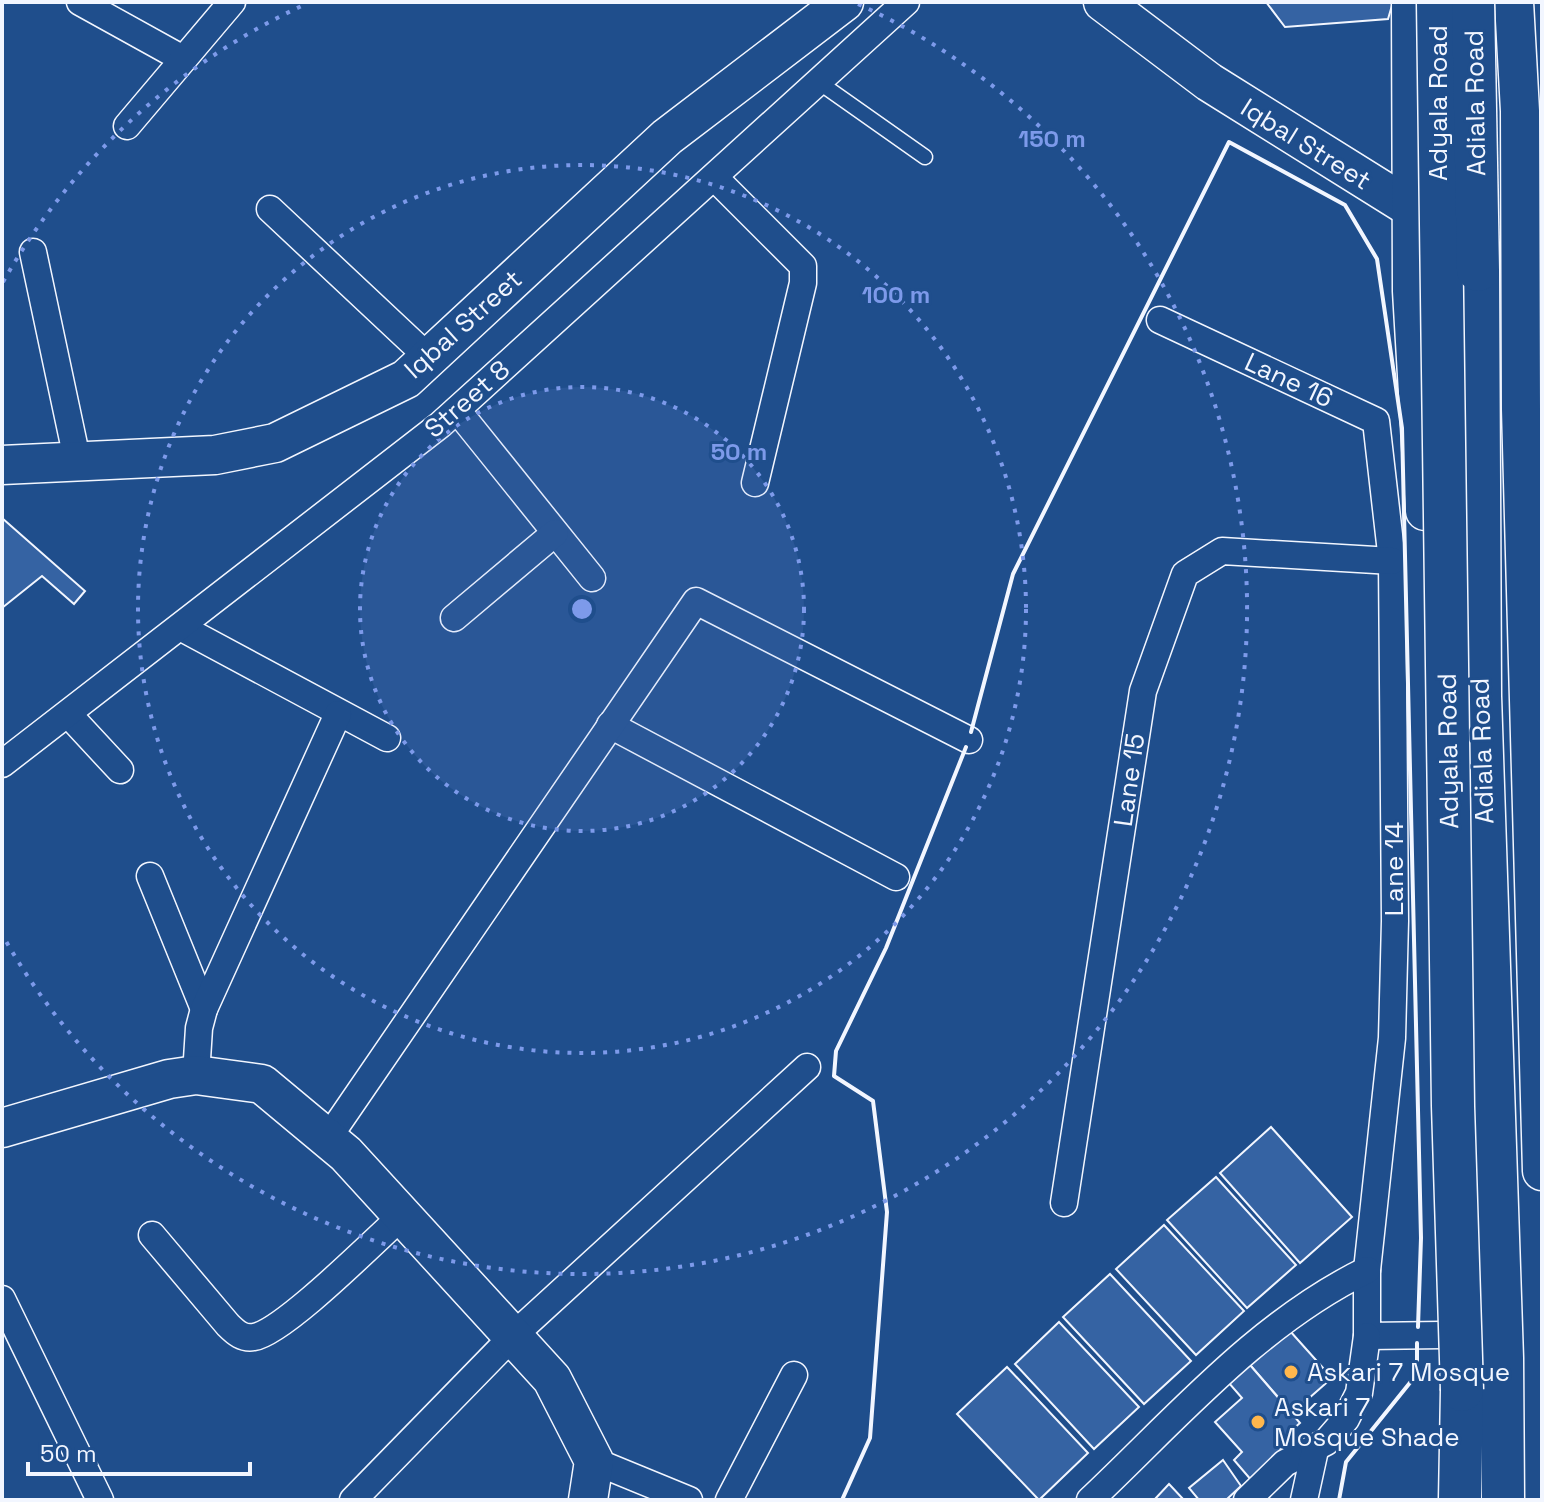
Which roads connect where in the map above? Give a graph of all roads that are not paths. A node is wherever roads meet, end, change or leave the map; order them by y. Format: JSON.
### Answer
{"nodes":[{"id":1,"x":80,"y":2,"type":"edge"},
{"id":2,"x":232,"y":2,"type":"edge"},
{"id":3,"x":844,"y":2,"type":"edge"},
{"id":4,"x":906,"y":2,"type":"edge"},
{"id":5,"x":1103,"y":2,"type":"edge"},
{"id":6,"x":1411,"y":2,"type":"edge"},
{"id":7,"x":1438,"y":2,"type":"edge"},
{"id":8,"x":1473,"y":2,"type":"edge"},
{"id":9,"x":1514,"y":2,"type":"edge"},
{"id":10,"x":183,"y":59,"type":"junction"},
{"id":11,"x":820,"y":83,"type":"junction"},
{"id":12,"x":127,"y":126,"type":"dead end"},
{"id":13,"x":925,"y":157,"type":"dead end"},
{"id":14,"x":715,"y":178,"type":"junction"},
{"id":15,"x":270,"y":209,"type":"dead end"},
{"id":16,"x":1413,"y":211,"type":"junction"},
{"id":17,"x":33,"y":252,"type":"dead end"},
{"id":18,"x":1532,"y":271,"type":"edge"},
{"id":19,"x":1160,"y":320,"type":"dead end"},
{"id":20,"x":429,"y":358,"type":"junction"},
{"id":21,"x":1531,"y":395,"type":"edge"},
{"id":22,"x":457,"y":410,"type":"junction"},
{"id":23,"x":77,"y":459,"type":"junction"},
{"id":24,"x":2,"y":465,"type":"edge"},
{"id":25,"x":1384,"y":467,"type":"joint"},
{"id":26,"x":755,"y":483,"type":"dead end"},
{"id":27,"x":555,"y":533,"type":"junction"},
{"id":28,"x":1392,"y":561,"type":"junction"},
{"id":29,"x":592,"y":578,"type":"dead end"},
{"id":30,"x":454,"y":618,"type":"dead end"},
{"id":31,"x":182,"y":628,"type":"junction"},
{"id":32,"x":68,"y":714,"type":"junction"},
{"id":33,"x":338,"y":714,"type":"junction"},
{"id":34,"x":610,"y":725,"type":"junction"},
{"id":35,"x":387,"y":738,"type":"dead end"},
{"id":36,"x":969,"y":740,"type":"dead end"},
{"id":37,"x":2,"y":764,"type":"edge"},
{"id":38,"x":120,"y":770,"type":"dead end"},
{"id":39,"x":150,"y":876,"type":"dead end"},
{"id":40,"x":896,"y":877,"type":"dead end"},
{"id":41,"x":1538,"y":903,"type":"edge"},
{"id":42,"x":204,"y":1009,"type":"junction"},
{"id":43,"x":807,"y":1067,"type":"dead end"},
{"id":44,"x":196,"y":1075,"type":"junction"},
{"id":45,"x":2,"y":1128,"type":"edge"},
{"id":46,"x":328,"y":1138,"type":"junction"},
{"id":47,"x":1542,"y":1171,"type":"edge"},
{"id":48,"x":1064,"y":1203,"type":"dead end"},
{"id":49,"x":403,"y":1215,"type":"junction"},
{"id":50,"x":152,"y":1235,"type":"dead end"},
{"id":51,"x":1367,"y":1270,"type":"junction"},
{"id":52,"x":2,"y":1299,"type":"edge"},
{"id":53,"x":514,"y":1335,"type":"junction"},
{"id":54,"x":1442,"y":1335,"type":"junction"},
{"id":55,"x":1367,"y":1336,"type":"junction"},
{"id":56,"x":794,"y":1375,"type":"dead end"},
{"id":57,"x":1315,"y":1450,"type":"junction"},
{"id":58,"x":594,"y":1461,"type":"junction"},
{"id":59,"x":100,"y":1500,"type":"edge"},
{"id":60,"x":353,"y":1500,"type":"edge"},
{"id":61,"x":588,"y":1500,"type":"edge"},
{"id":62,"x":689,"y":1500,"type":"edge"},
{"id":63,"x":729,"y":1500,"type":"edge"},
{"id":64,"x":1090,"y":1500,"type":"edge"},
{"id":65,"x":1247,"y":1500,"type":"edge"},
{"id":66,"x":1304,"y":1500,"type":"edge"},
{"id":67,"x":1446,"y":1500,"type":"edge"},
{"id":68,"x":1460,"y":1500,"type":"edge"},
{"id":69,"x":1503,"y":1500,"type":"edge"}],
"edges":[{"from":1,"to":10,"type":"street"},
{"from":2,"to":10,"type":"street"},
{"from":3,"to":20,"type":"street","name":"Iqbal Street"},
{"from":4,"to":11,"type":"street","name":"Street 8"},
{"from":5,"to":16,"type":"street","name":"Iqbal Street"},
{"from":6,"to":16,"type":"street"},
{"from":7,"to":68,"type":"main road","name":"Adyala Road","bridge":true},
{"from":8,"to":69,"type":"main road","name":"Adiala Road","bridge":true},
{"from":9,"to":18,"type":"street"},
{"from":10,"to":12,"type":"street"},
{"from":11,"to":13,"type":"lane"},
{"from":11,"to":14,"type":"street","name":"Street 8"},
{"from":14,"to":22,"type":"street","name":"Street 8"},
{"from":14,"to":26,"type":"street"},
{"from":15,"to":20,"type":"street"},
{"from":16,"to":18,"type":"street","name":"Iqbal Street"},
{"from":16,"to":54,"type":"street"},
{"from":17,"to":23,"type":"street"},
{"from":18,"to":21,"type":"street"},
{"from":19,"to":25,"type":"street","name":"Lane 16"},
{"from":20,"to":23,"type":"street","name":"Iqbal Street"},
{"from":21,"to":41,"type":"street"},
{"from":22,"to":27,"type":"street"},
{"from":22,"to":31,"type":"street","name":"Street 8"},
{"from":23,"to":24,"type":"street","name":"Iqbal Street"},
{"from":25,"to":28,"type":"street","name":"Lane 14"},
{"from":27,"to":29,"type":"street"},
{"from":27,"to":30,"type":"street"},
{"from":28,"to":48,"type":"street","name":"Lane 15"},
{"from":28,"to":51,"type":"street","name":"Lane 14"},
{"from":31,"to":32,"type":"street","name":"Street 8"},
{"from":31,"to":33,"type":"street"},
{"from":32,"to":37,"type":"street","name":"Street 8"},
{"from":32,"to":38,"type":"street"},
{"from":33,"to":35,"type":"street"},
{"from":33,"to":42,"type":"street"},
{"from":34,"to":36,"type":"street"},
{"from":34,"to":40,"type":"street"},
{"from":34,"to":46,"type":"street"},
{"from":39,"to":42,"type":"street"},
{"from":41,"to":47,"type":"street"},
{"from":42,"to":44,"type":"street"},
{"from":43,"to":53,"type":"street"},
{"from":44,"to":45,"type":"street"},
{"from":44,"to":46,"type":"street"},
{"from":46,"to":49,"type":"street"},
{"from":49,"to":50,"type":"street"},
{"from":49,"to":53,"type":"street"},
{"from":51,"to":55,"type":"street","name":"Lane 14"},
{"from":51,"to":64,"type":"street"},
{"from":52,"to":59,"type":"street"},
{"from":53,"to":58,"type":"street"},
{"from":53,"to":60,"type":"street"},
{"from":54,"to":55,"type":"street"},
{"from":54,"to":67,"type":"street"},
{"from":55,"to":57,"type":"street","name":"Lane 14"},
{"from":56,"to":63,"type":"street"},
{"from":57,"to":65,"type":"street"},
{"from":57,"to":66,"type":"street"},
{"from":58,"to":61,"type":"street"},
{"from":58,"to":62,"type":"street"}]}
